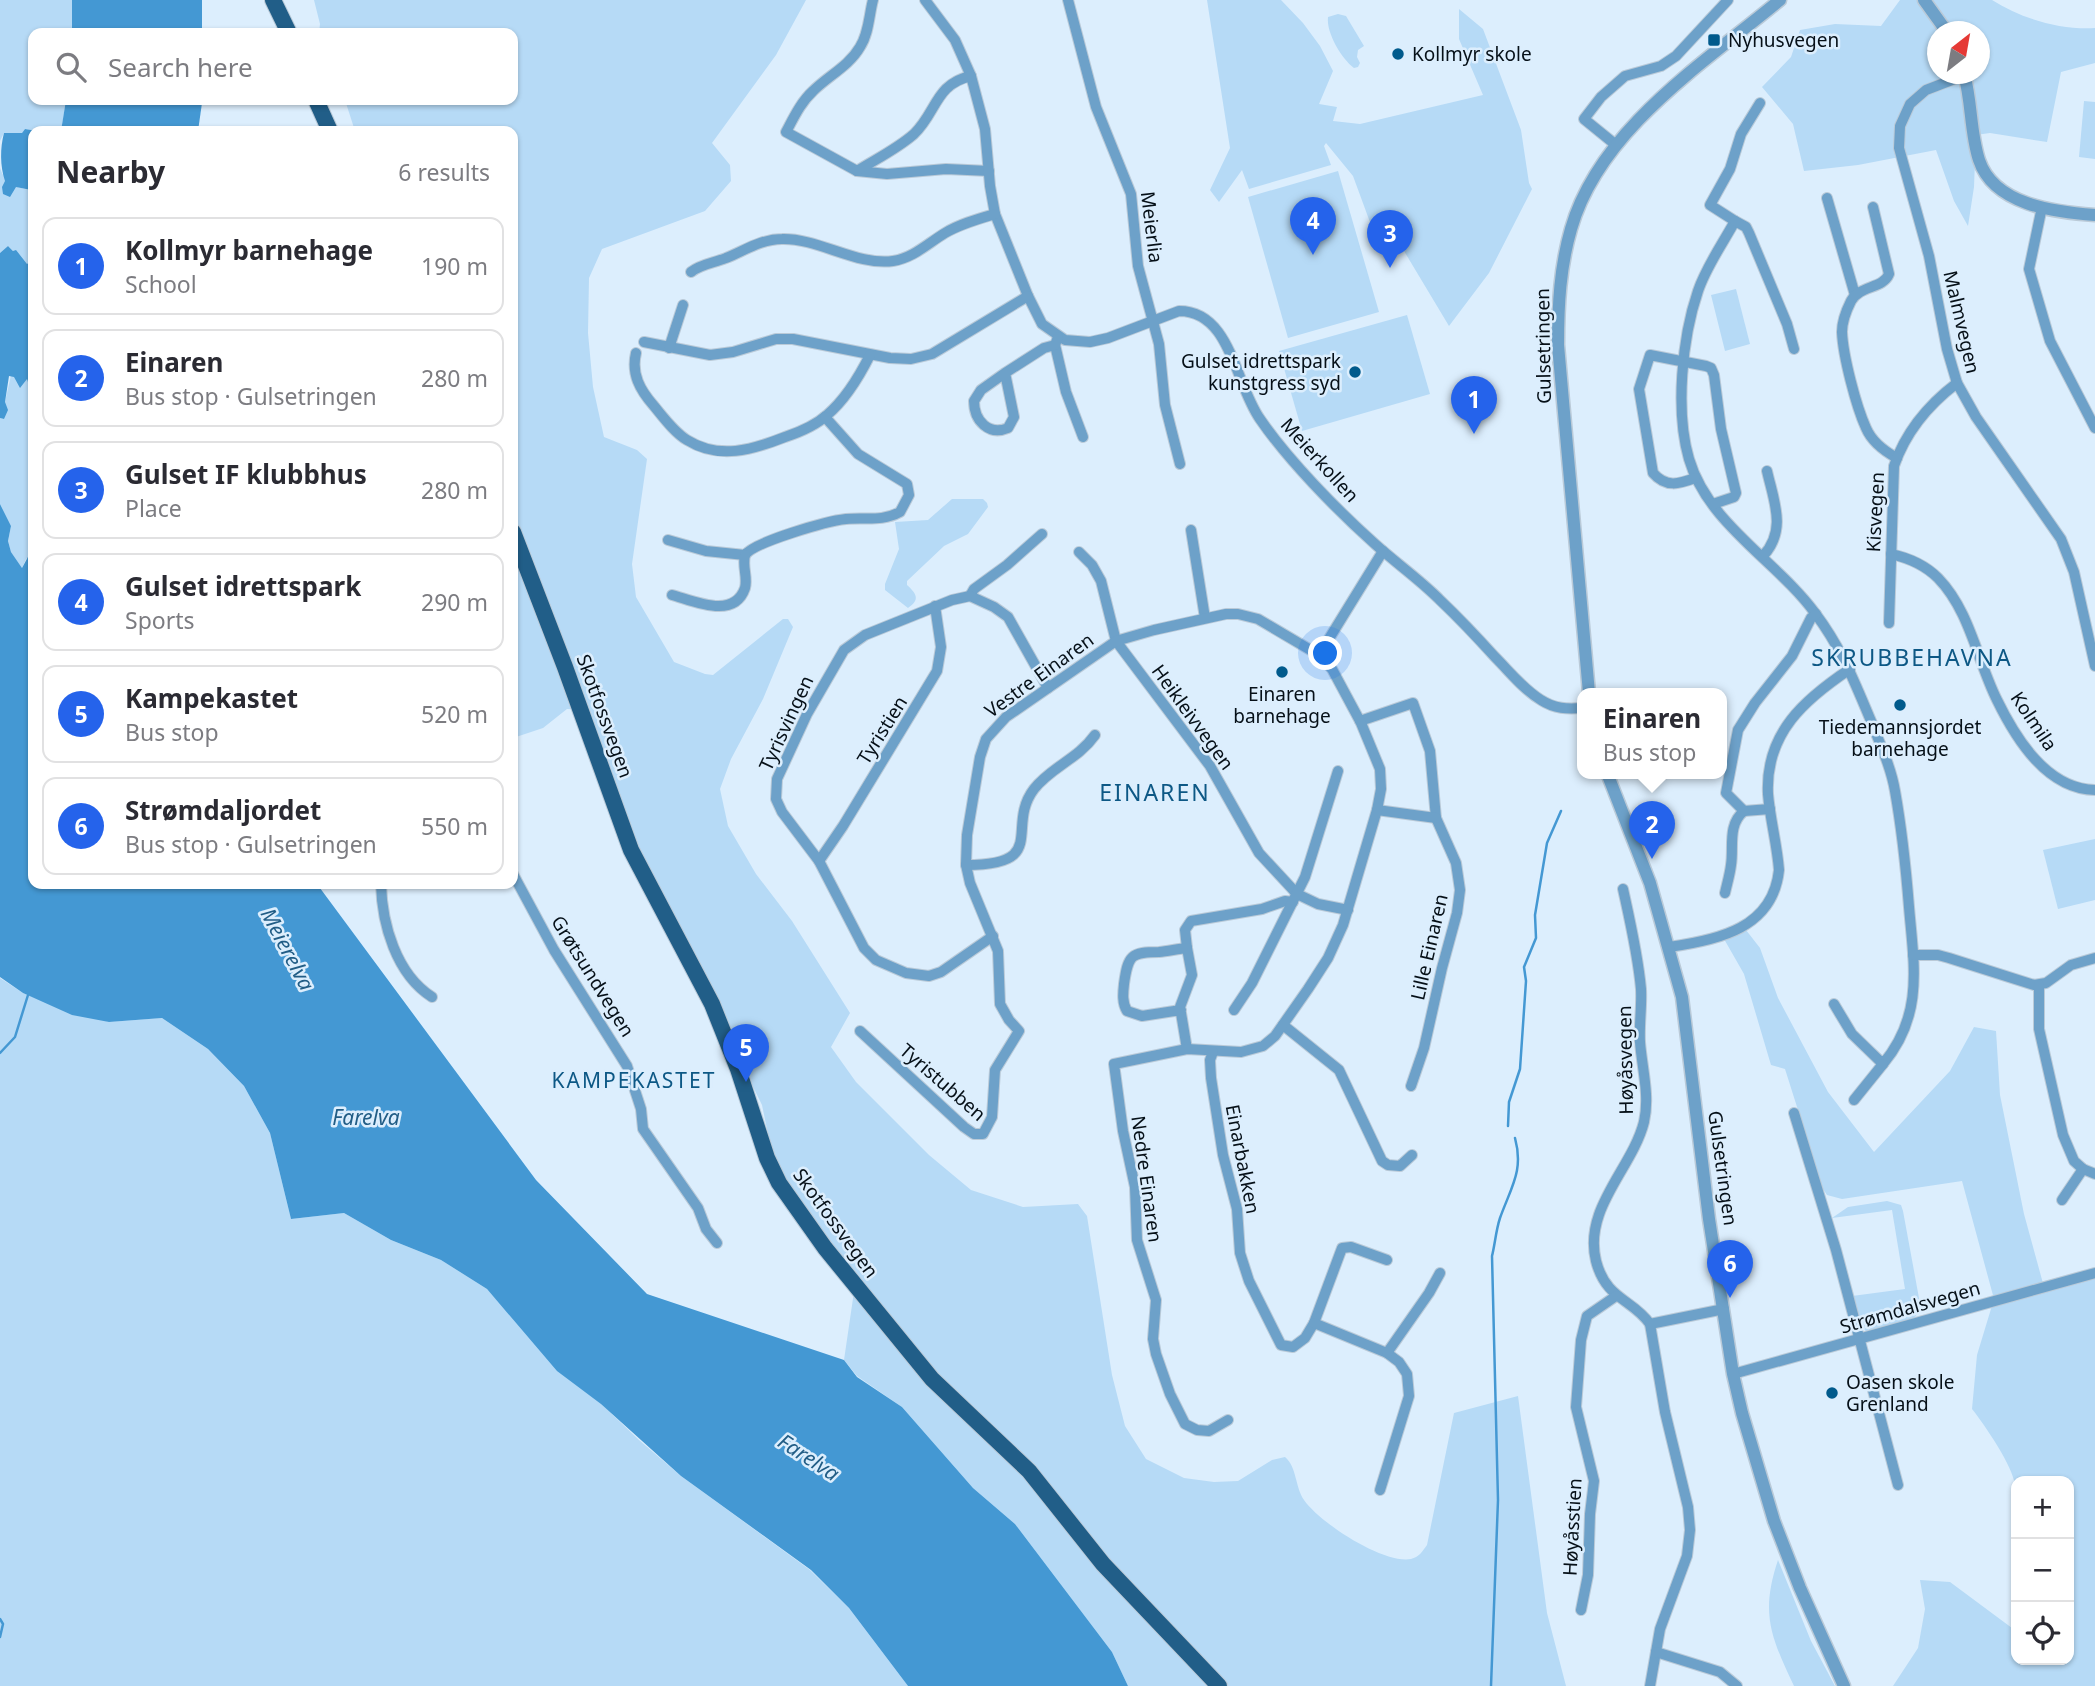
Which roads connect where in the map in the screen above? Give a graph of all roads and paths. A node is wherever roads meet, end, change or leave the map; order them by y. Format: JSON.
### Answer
{"nodes":[{"id":1,"x":273,"y":0,"type":"edge"},
{"id":2,"x":873,"y":0,"type":"edge"},
{"id":3,"x":925,"y":0,"type":"edge"},
{"id":4,"x":1068,"y":0,"type":"edge"},
{"id":5,"x":1728,"y":0,"type":"edge"},
{"id":6,"x":1780,"y":0,"type":"edge"},
{"id":7,"x":1924,"y":0,"type":"edge"},
{"id":8,"x":1939,"y":21,"type":"edge"},
{"id":9,"x":287,"y":28,"type":"edge"},
{"id":10,"x":971,"y":76,"type":"junction"},
{"id":11,"x":1940,"y":84,"type":"edge"},
{"id":12,"x":1966,"y":84,"type":"edge"},
{"id":13,"x":1760,"y":103,"type":"dead end"},
{"id":14,"x":318,"y":105,"type":"edge"},
{"id":15,"x":328,"y":126,"type":"edge"},
{"id":16,"x":1616,"y":145,"type":"junction"},
{"id":17,"x":857,"y":170,"type":"junction"},
{"id":18,"x":989,"y":171,"type":"junction"},
{"id":19,"x":1828,"y":198,"type":"dead end"},
{"id":20,"x":1873,"y":207,"type":"dead end"},
{"id":21,"x":2042,"y":207,"type":"junction"},
{"id":22,"x":995,"y":214,"type":"junction"},
{"id":23,"x":2095,"y":215,"type":"edge"},
{"id":24,"x":1735,"y":221,"type":"junction"},
{"id":25,"x":691,"y":272,"type":"dead end"},
{"id":26,"x":1854,"y":295,"type":"junction"},
{"id":27,"x":1028,"y":296,"type":"junction"},
{"id":28,"x":683,"y":305,"type":"dead end"},
{"id":29,"x":1152,"y":320,"type":"junction"},
{"id":30,"x":1056,"y":341,"type":"junction"},
{"id":31,"x":644,"y":342,"type":"dead end"},
{"id":32,"x":669,"y":348,"type":"junction"},
{"id":33,"x":1794,"y":349,"type":"dead end"},
{"id":34,"x":636,"y":353,"type":"dead end"},
{"id":35,"x":870,"y":355,"type":"junction"},
{"id":36,"x":1685,"y":361,"type":"junction"},
{"id":37,"x":1005,"y":373,"type":"junction"},
{"id":38,"x":1957,"y":383,"type":"junction"},
{"id":39,"x":825,"y":417,"type":"junction"},
{"id":40,"x":2095,"y":428,"type":"edge"},
{"id":41,"x":1083,"y":437,"type":"dead end"},
{"id":42,"x":1897,"y":458,"type":"junction"},
{"id":43,"x":1181,"y":464,"type":"dead end"},
{"id":44,"x":1767,"y":471,"type":"dead end"},
{"id":45,"x":1695,"y":478,"type":"junction"},
{"id":46,"x":1713,"y":504,"type":"junction"},
{"id":47,"x":1191,"y":530,"type":"dead end"},
{"id":48,"x":1042,"y":534,"type":"dead end"},
{"id":49,"x":668,"y":540,"type":"dead end"},
{"id":50,"x":518,"y":545,"type":"edge"},
{"id":51,"x":1383,"y":551,"type":"junction"},
{"id":52,"x":1079,"y":552,"type":"dead end"},
{"id":53,"x":1891,"y":554,"type":"junction"},
{"id":54,"x":745,"y":555,"type":"junction"},
{"id":55,"x":1763,"y":556,"type":"junction"},
{"id":56,"x":672,"y":595,"type":"dead end"},
{"id":57,"x":970,"y":596,"type":"junction"},
{"id":58,"x":935,"y":606,"type":"junction"},
{"id":59,"x":1816,"y":614,"type":"junction"},
{"id":60,"x":1205,"y":618,"type":"junction"},
{"id":61,"x":1889,"y":622,"type":"dead end"},
{"id":62,"x":1116,"y":641,"type":"junction"},
{"id":63,"x":1319,"y":656,"type":"junction"},
{"id":64,"x":2095,"y":666,"type":"edge"},
{"id":65,"x":1850,"y":669,"type":"junction"},
{"id":66,"x":1048,"y":688,"type":"junction"},
{"id":67,"x":1589,"y":688,"type":"edge"},
{"id":68,"x":1577,"y":708,"type":"edge"},
{"id":69,"x":1360,"y":721,"type":"junction"},
{"id":70,"x":1095,"y":735,"type":"dead end"},
{"id":71,"x":1338,"y":771,"type":"dead end"},
{"id":72,"x":1609,"y":779,"type":"edge"},
{"id":73,"x":2095,"y":790,"type":"edge"},
{"id":74,"x":1770,"y":808,"type":"junction"},
{"id":75,"x":1377,"y":810,"type":"junction"},
{"id":76,"x":1744,"y":811,"type":"junction"},
{"id":77,"x":1436,"y":818,"type":"junction"},
{"id":78,"x":819,"y":861,"type":"junction"},
{"id":79,"x":966,"y":864,"type":"junction"},
{"id":80,"x":518,"y":883,"type":"edge"},
{"id":81,"x":381,"y":889,"type":"edge"},
{"id":82,"x":1623,"y":889,"type":"dead end"},
{"id":83,"x":1725,"y":893,"type":"dead end"},
{"id":84,"x":1295,"y":898,"type":"junction"},
{"id":85,"x":1348,"y":910,"type":"junction"},
{"id":86,"x":993,"y":936,"type":"junction"},
{"id":87,"x":1669,"y":947,"type":"junction"},
{"id":88,"x":1187,"y":948,"type":"junction"},
{"id":89,"x":1913,"y":955,"type":"junction"},
{"id":90,"x":2095,"y":958,"type":"edge"},
{"id":91,"x":2039,"y":985,"type":"junction"},
{"id":92,"x":432,"y":997,"type":"dead end"},
{"id":93,"x":1834,"y":1004,"type":"dead end"},
{"id":94,"x":1181,"y":1010,"type":"junction"},
{"id":95,"x":1234,"y":1010,"type":"dead end"},
{"id":96,"x":1283,"y":1025,"type":"junction"},
{"id":97,"x":860,"y":1031,"type":"dead end"},
{"id":98,"x":1019,"y":1031,"type":"joint"},
{"id":99,"x":1187,"y":1049,"type":"junction"},
{"id":100,"x":1213,"y":1052,"type":"junction"},
{"id":101,"x":1883,"y":1064,"type":"junction"},
{"id":102,"x":1411,"y":1086,"type":"dead end"},
{"id":103,"x":1854,"y":1100,"type":"dead end"},
{"id":104,"x":1794,"y":1113,"type":"dead end"},
{"id":105,"x":1412,"y":1155,"type":"dead end"},
{"id":106,"x":2083,"y":1169,"type":"junction"},
{"id":107,"x":2095,"y":1174,"type":"edge"},
{"id":108,"x":2062,"y":1200,"type":"dead end"},
{"id":109,"x":717,"y":1243,"type":"dead end"},
{"id":110,"x":1387,"y":1260,"type":"dead end"},
{"id":111,"x":1440,"y":1273,"type":"dead end"},
{"id":112,"x":2095,"y":1273,"type":"edge"},
{"id":113,"x":1616,"y":1296,"type":"junction"},
{"id":114,"x":1724,"y":1309,"type":"junction"},
{"id":115,"x":1314,"y":1323,"type":"junction"},
{"id":116,"x":1650,"y":1324,"type":"junction"},
{"id":117,"x":1858,"y":1339,"type":"junction"},
{"id":118,"x":1387,"y":1353,"type":"junction"},
{"id":119,"x":1733,"y":1374,"type":"junction"},
{"id":120,"x":1228,"y":1420,"type":"dead end"},
{"id":121,"x":1898,"y":1485,"type":"dead end"},
{"id":122,"x":1380,"y":1490,"type":"dead end"},
{"id":123,"x":1581,"y":1610,"type":"dead end"},
{"id":124,"x":1656,"y":1652,"type":"junction"},
{"id":125,"x":1219,"y":1686,"type":"edge"},
{"id":126,"x":1650,"y":1686,"type":"edge"},
{"id":127,"x":1737,"y":1686,"type":"edge"},
{"id":128,"x":1844,"y":1686,"type":"edge"}],
"edges":[{"from":1,"to":9,"type":"main road"},
{"from":2,"to":17,"type":"street"},
{"from":3,"to":10,"type":"street"},
{"from":4,"to":29,"type":"street","name":"Meierlia"},
{"from":5,"to":16,"type":"street"},
{"from":6,"to":16,"type":"street","name":"Gulsetringen"},
{"from":7,"to":8,"type":"street"},
{"from":10,"to":17,"type":"street"},
{"from":10,"to":18,"type":"street"},
{"from":11,"to":38,"type":"street","name":"Malmvegen"},
{"from":12,"to":21,"type":"street"},
{"from":13,"to":24,"type":"street"},
{"from":14,"to":15,"type":"main road"},
{"from":16,"to":67,"type":"street","name":"Gulsetringen"},
{"from":17,"to":18,"type":"street"},
{"from":18,"to":22,"type":"street"},
{"from":19,"to":26,"type":"street"},
{"from":20,"to":26,"type":"street"},
{"from":21,"to":23,"type":"street"},
{"from":21,"to":40,"type":"street"},
{"from":22,"to":25,"type":"street"},
{"from":22,"to":27,"type":"street"},
{"from":24,"to":33,"type":"street"},
{"from":24,"to":36,"type":"street"},
{"from":26,"to":42,"type":"street"},
{"from":27,"to":30,"type":"street"},
{"from":27,"to":35,"type":"street"},
{"from":28,"to":32,"type":"street"},
{"from":29,"to":30,"type":"street","name":"Meierkollen"},
{"from":29,"to":43,"type":"street","name":"Meierlia"},
{"from":29,"to":51,"type":"street","name":"Meierkollen"},
{"from":30,"to":37,"type":"street"},
{"from":30,"to":41,"type":"street"},
{"from":31,"to":32,"type":"street"},
{"from":32,"to":35,"type":"street"},
{"from":34,"to":39,"type":"street"},
{"from":35,"to":39,"type":"street"},
{"from":36,"to":45,"type":"street"},
{"from":36,"to":45,"type":"street"},
{"from":36,"to":46,"type":"street"},
{"from":37,"to":37,"type":"street"},
{"from":38,"to":42,"type":"street","name":"Kisvegen"},
{"from":38,"to":64,"type":"street","name":"Malmvegen"},
{"from":39,"to":54,"type":"street"},
{"from":42,"to":53,"type":"street","name":"Kisvegen"},
{"from":44,"to":55,"type":"street"},
{"from":45,"to":46,"type":"street"},
{"from":46,"to":55,"type":"street"},
{"from":47,"to":60,"type":"street"},
{"from":48,"to":57,"type":"street"},
{"from":49,"to":54,"type":"street"},
{"from":50,"to":125,"type":"main road","name":"Skotfossvegen"},
{"from":51,"to":63,"type":"street"},
{"from":51,"to":68,"type":"street","name":"Meierkollen"},
{"from":52,"to":62,"type":"street","name":"Heikleivvegen"},
{"from":53,"to":61,"type":"street","name":"Kisvegen"},
{"from":53,"to":73,"type":"street","name":"Kolmila"},
{"from":54,"to":56,"type":"street"},
{"from":55,"to":59,"type":"street"},
{"from":57,"to":58,"type":"street","name":"Tyrisvingen"},
{"from":57,"to":66,"type":"street"},
{"from":58,"to":78,"type":"street","name":"Tyristien"},
{"from":58,"to":78,"type":"street","name":"Tyrisvingen"},
{"from":59,"to":65,"type":"street"},
{"from":59,"to":76,"type":"street"},
{"from":60,"to":62,"type":"street"},
{"from":60,"to":63,"type":"street"},
{"from":62,"to":66,"type":"street","name":"Vestre Einaren"},
{"from":62,"to":84,"type":"street","name":"Heikleivvegen"},
{"from":63,"to":69,"type":"street"},
{"from":65,"to":74,"type":"street"},
{"from":65,"to":89,"type":"street"},
{"from":66,"to":79,"type":"street","name":"Vestre Einaren"},
{"from":69,"to":75,"type":"street"},
{"from":69,"to":77,"type":"street","name":"Lille Einaren"},
{"from":70,"to":79,"type":"street"},
{"from":71,"to":84,"type":"street"},
{"from":72,"to":87,"type":"street","name":"Gulsetringen"},
{"from":74,"to":76,"type":"street"},
{"from":74,"to":87,"type":"street"},
{"from":75,"to":77,"type":"street"},
{"from":75,"to":85,"type":"street"},
{"from":76,"to":83,"type":"street"},
{"from":77,"to":102,"type":"street","name":"Lille Einaren"},
{"from":78,"to":86,"type":"street","name":"Tyrisvingen"},
{"from":79,"to":86,"type":"street","name":"Vestre Einaren"},
{"from":80,"to":109,"type":"street","name":"Grøtsundvegen"},
{"from":81,"to":92,"type":"street"},
{"from":82,"to":113,"type":"street","name":"Høyåsvegen"},
{"from":84,"to":85,"type":"street"},
{"from":84,"to":88,"type":"street"},
{"from":84,"to":95,"type":"street"},
{"from":85,"to":96,"type":"street"},
{"from":86,"to":98,"type":"street","name":"Vestre Einaren"},
{"from":87,"to":114,"type":"street","name":"Gulsetringen"},
{"from":88,"to":94,"type":"street"},
{"from":88,"to":94,"type":"street"},
{"from":89,"to":91,"type":"street"},
{"from":89,"to":101,"type":"street"},
{"from":90,"to":91,"type":"street"},
{"from":91,"to":106,"type":"street"},
{"from":93,"to":101,"type":"street"},
{"from":94,"to":99,"type":"street"},
{"from":96,"to":100,"type":"street"},
{"from":96,"to":105,"type":"street"},
{"from":97,"to":98,"type":"street","name":"Tyristubben"},
{"from":99,"to":100,"type":"street"},
{"from":99,"to":120,"type":"street","name":"Nedre Einaren"},
{"from":100,"to":115,"type":"street","name":"Einarbakken"},
{"from":101,"to":103,"type":"street"},
{"from":104,"to":117,"type":"street"},
{"from":106,"to":107,"type":"street"},
{"from":106,"to":108,"type":"street"},
{"from":110,"to":115,"type":"street","name":"Einarbakken"},
{"from":111,"to":118,"type":"street"},
{"from":112,"to":117,"type":"street","name":"Strømdalsvegen"},
{"from":113,"to":116,"type":"street","name":"Høyåsvegen"},
{"from":113,"to":123,"type":"street","name":"Høyåsstien"},
{"from":114,"to":116,"type":"street"},
{"from":114,"to":119,"type":"street","name":"Gulsetringen"},
{"from":115,"to":118,"type":"street"},
{"from":116,"to":124,"type":"street"},
{"from":117,"to":119,"type":"street","name":"Strømdalsvegen"},
{"from":117,"to":121,"type":"street"},
{"from":118,"to":122,"type":"street"},
{"from":119,"to":128,"type":"street","name":"Gulsetringen"},
{"from":124,"to":126,"type":"street"},
{"from":124,"to":127,"type":"street"}]}
